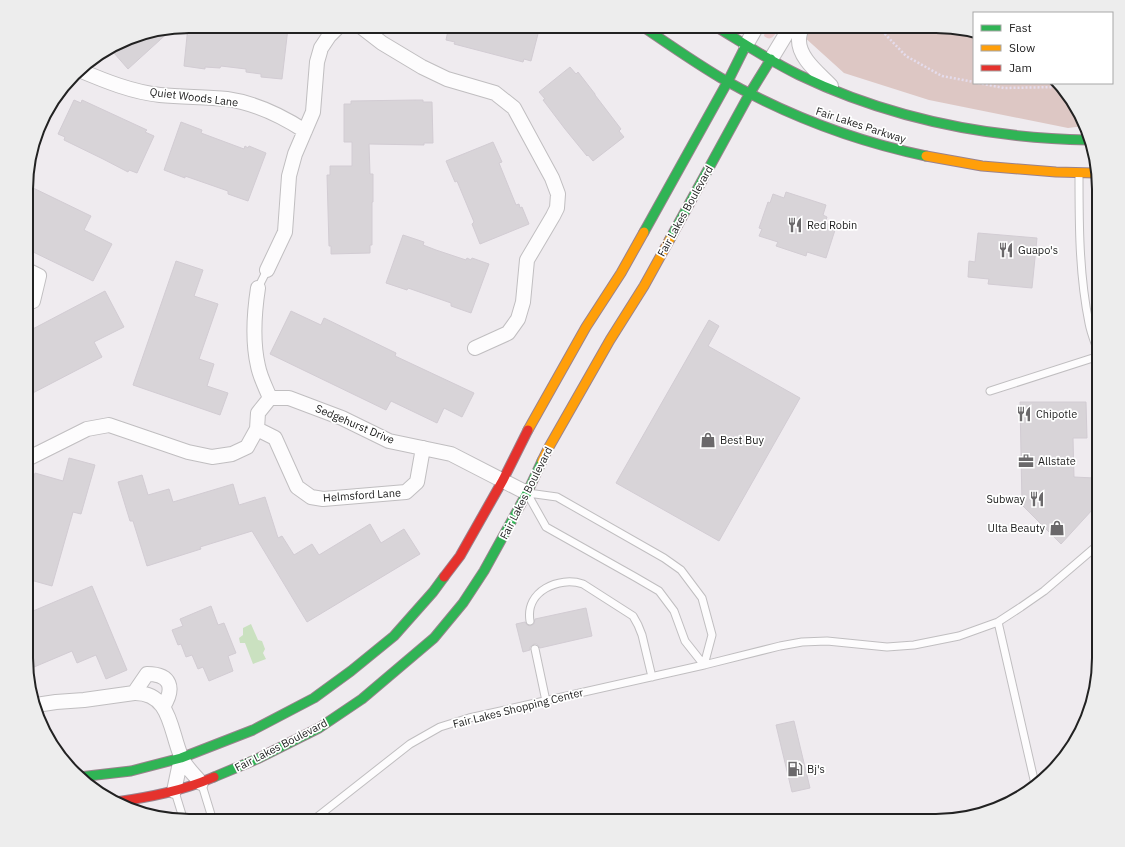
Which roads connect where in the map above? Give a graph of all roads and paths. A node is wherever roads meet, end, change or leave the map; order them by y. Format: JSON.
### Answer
{"nodes":[{"id":1,"x":333,"y":33,"type":"edge"},
{"id":2,"x":369,"y":33,"type":"edge"},
{"id":3,"x":653,"y":33,"type":"edge"},
{"id":4,"x":726,"y":33,"type":"edge"},
{"id":5,"x":754,"y":33,"type":"edge"},
{"id":6,"x":787,"y":33,"type":"edge"},
{"id":7,"x":800,"y":33,"type":"edge"},
{"id":8,"x":884,"y":33,"type":"edge"},
{"id":9,"x":746,"y":45,"type":"junction"},
{"id":10,"x":771,"y":59,"type":"junction"},
{"id":11,"x":85,"y":73,"type":"edge"},
{"id":12,"x":728,"y":81,"type":"junction"},
{"id":13,"x":973,"y":82,"type":"edge"},
{"id":14,"x":983,"y":84,"type":"edge"},
{"id":15,"x":1054,"y":87,"type":"edge"},
{"id":16,"x":836,"y":90,"type":"junction"},
{"id":17,"x":750,"y":93,"type":"junction"},
{"id":18,"x":305,"y":132,"type":"junction"},
{"id":19,"x":1084,"y":140,"type":"edge"},
{"id":20,"x":1079,"y":173,"type":"junction"},
{"id":21,"x":1091,"y":173,"type":"edge"},
{"id":22,"x":267,"y":270,"type":"joint"},
{"id":23,"x":33,"y":273,"type":"edge"},
{"id":24,"x":258,"y":288,"type":"joint"},
{"id":25,"x":33,"y":301,"type":"edge"},
{"id":26,"x":1092,"y":334,"type":"edge"},
{"id":27,"x":475,"y":348,"type":"dead end"},
{"id":28,"x":1092,"y":358,"type":"edge"},
{"id":29,"x":990,"y":391,"type":"dead end"},
{"id":30,"x":270,"y":398,"type":"junction"},
{"id":31,"x":257,"y":429,"type":"junction"},
{"id":32,"x":423,"y":448,"type":"junction"},
{"id":33,"x":33,"y":456,"type":"edge"},
{"id":34,"x":503,"y":480,"type":"junction"},
{"id":35,"x":527,"y":493,"type":"junction"},
{"id":36,"x":1092,"y":550,"type":"edge"},
{"id":37,"x":530,"y":620,"type":"dead end"},
{"id":38,"x":998,"y":622,"type":"junction"},
{"id":39,"x":535,"y":649,"type":"dead end"},
{"id":40,"x":704,"y":665,"type":"junction"},
{"id":41,"x":652,"y":677,"type":"junction"},
{"id":42,"x":134,"y":693,"type":"junction"},
{"id":43,"x":546,"y":701,"type":"junction"},
{"id":44,"x":40,"y":704,"type":"edge"},
{"id":45,"x":163,"y":707,"type":"junction"},
{"id":46,"x":181,"y":758,"type":"junction"},
{"id":47,"x":87,"y":776,"type":"edge"},
{"id":48,"x":1034,"y":779,"type":"edge"},
{"id":49,"x":201,"y":783,"type":"junction"},
{"id":50,"x":174,"y":791,"type":"junction"},
{"id":51,"x":126,"y":801,"type":"edge"},
{"id":52,"x":182,"y":814,"type":"edge"},
{"id":53,"x":211,"y":814,"type":"edge"},
{"id":54,"x":321,"y":814,"type":"edge"}],
"edges":[{"from":1,"to":18,"type":"street"},
{"from":2,"to":27,"type":"street"},
{"from":3,"to":12,"type":"street","name":"Fair Lakes Parkway"},
{"from":4,"to":9,"type":"street","name":"Fair Lakes Parkway"},
{"from":5,"to":9,"type":"street"},
{"from":6,"to":10,"type":"street","name":"Fair Lakes Boulevard"},
{"from":7,"to":16,"type":"street"},
{"from":8,"to":13,"type":"path"},
{"from":9,"to":10,"type":"street","name":"Fair Lakes Parkway"},
{"from":9,"to":12,"type":"street"},
{"from":10,"to":16,"type":"street","name":"Fair Lakes Parkway"},
{"from":10,"to":17,"type":"street","name":"Fair Lakes Boulevard"},
{"from":11,"to":18,"type":"street","name":"Quiet Woods Lane"},
{"from":12,"to":17,"type":"street","name":"Fair Lakes Parkway"},
{"from":12,"to":34,"type":"street"},
{"from":14,"to":15,"type":"path"},
{"from":16,"to":19,"type":"street","name":"Fair Lakes Parkway"},
{"from":17,"to":20,"type":"street","name":"Fair Lakes Parkway"},
{"from":17,"to":35,"type":"street","name":"Fair Lakes Boulevard"},
{"from":18,"to":22,"type":"street"},
{"from":20,"to":21,"type":"street","name":"Fair Lakes Parkway"},
{"from":20,"to":26,"type":"lane"},
{"from":22,"to":24,"type":"lane"},
{"from":23,"to":25,"type":"street"},
{"from":24,"to":30,"type":"street"},
{"from":28,"to":29,"type":"lane"},
{"from":30,"to":31,"type":"street"},
{"from":30,"to":32,"type":"street","name":"Sedgehurst Drive"},
{"from":31,"to":32,"type":"street","name":"Helmsford Lane"},
{"from":31,"to":33,"type":"street"},
{"from":32,"to":34,"type":"street","name":"Sedgehurst Drive"},
{"from":34,"to":35,"type":"street","name":"Sedgehurst Drive"},
{"from":34,"to":46,"type":"street"},
{"from":35,"to":40,"type":"lane"},
{"from":35,"to":40,"type":"lane"},
{"from":35,"to":49,"type":"street","name":"Fair Lakes Boulevard"},
{"from":36,"to":38,"type":"lane","name":"Fair Lakes Shopping Center"},
{"from":37,"to":41,"type":"lane"},
{"from":38,"to":40,"type":"lane","name":"Fair Lakes Shopping Center"},
{"from":38,"to":48,"type":"lane"},
{"from":39,"to":43,"type":"lane"},
{"from":40,"to":41,"type":"lane","name":"Fair Lakes Shopping Center"},
{"from":41,"to":43,"type":"lane","name":"Fair Lakes Shopping Center"},
{"from":42,"to":44,"type":"street"},
{"from":42,"to":45,"type":"street"},
{"from":42,"to":45,"type":"street"},
{"from":43,"to":54,"type":"lane","name":"Fair Lakes Shopping Center"},
{"from":45,"to":46,"type":"street"},
{"from":46,"to":47,"type":"street"},
{"from":46,"to":49,"type":"street"},
{"from":46,"to":50,"type":"street"},
{"from":49,"to":50,"type":"street","name":"Fair Lakes Boulevard"},
{"from":49,"to":53,"type":"lane"},
{"from":50,"to":51,"type":"street","name":"Fair Lakes Boulevard"},
{"from":50,"to":52,"type":"lane"}]}
